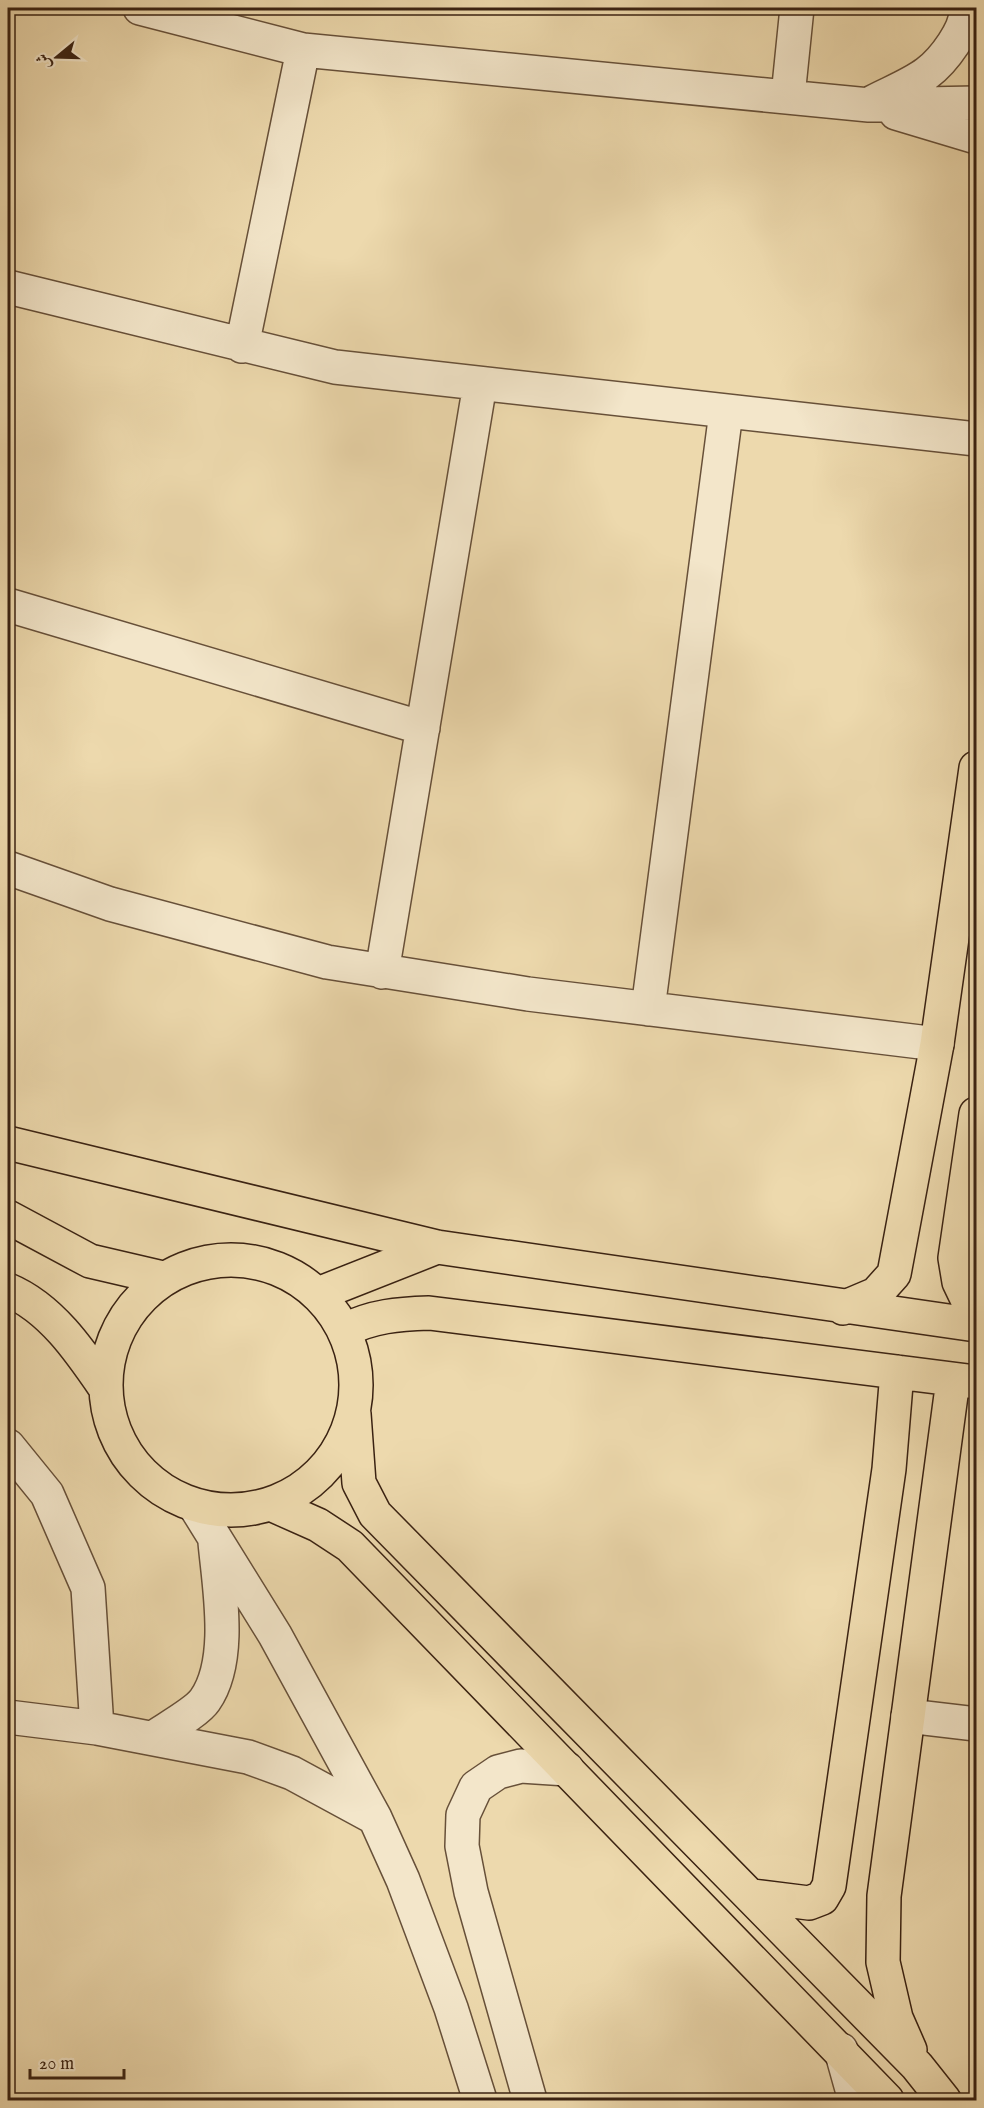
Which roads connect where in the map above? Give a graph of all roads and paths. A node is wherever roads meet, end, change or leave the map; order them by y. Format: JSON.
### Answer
{"nodes":[{"id":1,"x":140,"y":8,"type":"edge"},
{"id":2,"x":797,"y":8,"type":"edge"},
{"id":3,"x":966,"y":8,"type":"edge"},
{"id":4,"x":303,"y":50,"type":"junction"},
{"id":5,"x":788,"y":96,"type":"junction"},
{"id":6,"x":976,"y":103,"type":"edge"},
{"id":7,"x":869,"y":105,"type":"junction"},
{"id":8,"x":976,"y":137,"type":"edge"},
{"id":9,"x":8,"y":287,"type":"edge"},
{"id":10,"x":242,"y":346,"type":"junction"},
{"id":11,"x":480,"y":384,"type":"junction"},
{"id":12,"x":726,"y":412,"type":"junction"},
{"id":13,"x":976,"y":440,"type":"edge"},
{"id":14,"x":8,"y":605,"type":"edge"},
{"id":15,"x":423,"y":728,"type":"junction"},
{"id":16,"x":976,"y":768,"type":"edge"},
{"id":17,"x":8,"y":867,"type":"edge"},
{"id":18,"x":382,"y":972,"type":"junction"},
{"id":19,"x":648,"y":1010,"type":"junction"},
{"id":20,"x":937,"y":1044,"type":"junction"},
{"id":21,"x":976,"y":1114,"type":"edge"},
{"id":22,"x":8,"y":1143,"type":"edge"},
{"id":23,"x":8,"y":1217,"type":"edge"},
{"id":24,"x":437,"y":1247,"type":"junction"},
{"id":25,"x":163,"y":1278,"type":"junction"},
{"id":26,"x":8,"y":1290,"type":"edge"},
{"id":27,"x":318,"y":1294,"type":"junction"},
{"id":28,"x":843,"y":1308,"type":"junction"},
{"id":29,"x":976,"y":1309,"type":"edge"},
{"id":30,"x":976,"y":1325,"type":"edge"},
{"id":31,"x":345,"y":1330,"type":"junction"},
{"id":32,"x":897,"y":1372,"type":"junction"},
{"id":33,"x":965,"y":1381,"type":"edge"},
{"id":34,"x":106,"y":1389,"type":"junction"},
{"id":35,"x":354,"y":1414,"type":"junction"},
{"id":36,"x":8,"y":1446,"type":"edge"},
{"id":37,"x":273,"y":1505,"type":"junction"},
{"id":38,"x":195,"y":1506,"type":"junction"},
{"id":39,"x":215,"y":1537,"type":"junction"},
{"id":40,"x":908,"y":1716,"type":"junction"},
{"id":41,"x":8,"y":1717,"type":"edge"},
{"id":42,"x":976,"y":1724,"type":"edge"},
{"id":43,"x":97,"y":1728,"type":"junction"},
{"id":44,"x":153,"y":1738,"type":"junction"},
{"id":45,"x":567,"y":1769,"type":"junction"},
{"id":46,"x":375,"y":1818,"type":"junction"},
{"id":47,"x":752,"y":1896,"type":"junction"},
{"id":48,"x":841,"y":2050,"type":"junction"},
{"id":49,"x":917,"y":2066,"type":"junction"},
{"id":50,"x":529,"y":2095,"type":"edge"},
{"id":51,"x":480,"y":2100,"type":"edge"},
{"id":52,"x":486,"y":2100,"type":"edge"},
{"id":53,"x":855,"y":2100,"type":"edge"},
{"id":54,"x":887,"y":2100,"type":"edge"},
{"id":55,"x":944,"y":2100,"type":"edge"}],
"edges":[{"from":1,"to":4,"type":"street"},
{"from":2,"to":5,"type":"street"},
{"from":3,"to":7,"type":"street"},
{"from":4,"to":5,"type":"street"},
{"from":4,"to":10,"type":"street"},
{"from":5,"to":7,"type":"street"},
{"from":6,"to":7,"type":"street"},
{"from":7,"to":8,"type":"street"},
{"from":9,"to":10,"type":"street"},
{"from":10,"to":11,"type":"street"},
{"from":11,"to":12,"type":"street"},
{"from":11,"to":15,"type":"street"},
{"from":12,"to":13,"type":"street"},
{"from":12,"to":19,"type":"street"},
{"from":14,"to":15,"type":"street"},
{"from":15,"to":18,"type":"street"},
{"from":16,"to":20,"type":"main road"},
{"from":17,"to":18,"type":"street"},
{"from":18,"to":19,"type":"street"},
{"from":19,"to":20,"type":"street"},
{"from":20,"to":28,"type":"main road"},
{"from":21,"to":29,"type":"main road"},
{"from":22,"to":24,"type":"main road"},
{"from":23,"to":25,"type":"main road"},
{"from":24,"to":27,"type":"main road"},
{"from":24,"to":28,"type":"main road"},
{"from":25,"to":27,"type":"main road"},
{"from":25,"to":34,"type":"main road"},
{"from":26,"to":34,"type":"main road"},
{"from":27,"to":31,"type":"main road"},
{"from":28,"to":30,"type":"main road"},
{"from":31,"to":32,"type":"main road"},
{"from":31,"to":35,"type":"main road"},
{"from":32,"to":33,"type":"main road"},
{"from":32,"to":47,"type":"main road"},
{"from":33,"to":40,"type":"main road"},
{"from":34,"to":38,"type":"main road"},
{"from":35,"to":37,"type":"main road"},
{"from":35,"to":47,"type":"main road"},
{"from":36,"to":43,"type":"street"},
{"from":37,"to":38,"type":"main road"},
{"from":37,"to":45,"type":"main road"},
{"from":38,"to":39,"type":"street"},
{"from":39,"to":44,"type":"street"},
{"from":39,"to":46,"type":"street"},
{"from":40,"to":42,"type":"street"},
{"from":40,"to":49,"type":"main road"},
{"from":41,"to":43,"type":"street"},
{"from":43,"to":44,"type":"street"},
{"from":44,"to":46,"type":"street"},
{"from":45,"to":48,"type":"main road"},
{"from":45,"to":50,"type":"street"},
{"from":46,"to":51,"type":"street"},
{"from":47,"to":49,"type":"main road"},
{"from":48,"to":53,"type":"street"},
{"from":48,"to":54,"type":"main road"},
{"from":49,"to":55,"type":"main road"},
{"from":50,"to":52,"type":"street"}]}
